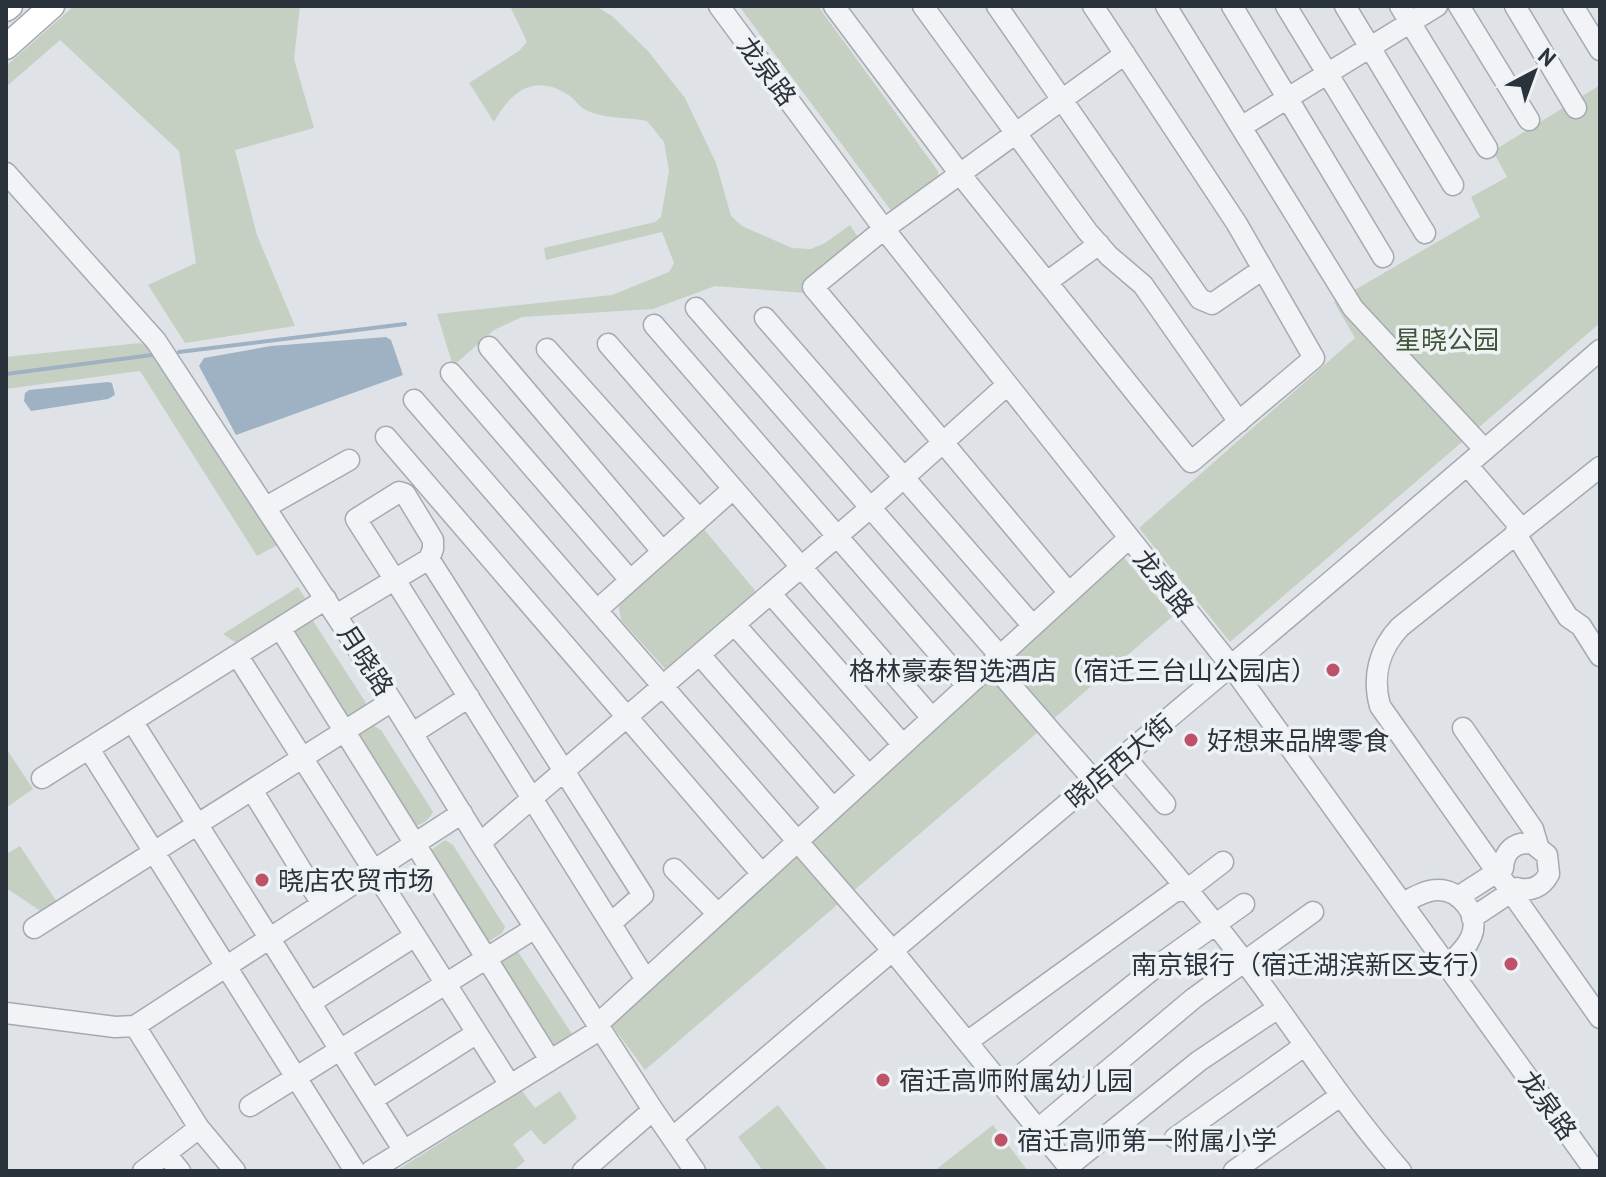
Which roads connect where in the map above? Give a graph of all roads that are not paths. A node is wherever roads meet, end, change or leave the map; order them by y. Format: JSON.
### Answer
{"nodes":[{"id":1,"x":52,"y":6,"type":"edge"},
{"id":2,"x":719,"y":6,"type":"edge"},
{"id":3,"x":834,"y":6,"type":"edge"},
{"id":4,"x":923,"y":6,"type":"edge"},
{"id":5,"x":997,"y":6,"type":"edge"},
{"id":6,"x":1093,"y":6,"type":"edge"},
{"id":7,"x":1166,"y":6,"type":"edge"},
{"id":8,"x":1232,"y":6,"type":"edge"},
{"id":9,"x":1286,"y":6,"type":"edge"},
{"id":10,"x":1345,"y":6,"type":"edge"},
{"id":11,"x":1437,"y":6,"type":"edge"},
{"id":12,"x":1459,"y":6,"type":"edge"},
{"id":13,"x":1515,"y":6,"type":"edge"},
{"id":14,"x":1573,"y":6,"type":"edge"},
{"id":15,"x":1405,"y":14,"type":"edge"},
{"id":16,"x":6,"y":47,"type":"edge"},
{"id":17,"x":1370,"y":47,"type":"junction"},
{"id":18,"x":1600,"y":50,"type":"edge"},
{"id":19,"x":1125,"y":54,"type":"junction"},
{"id":20,"x":1327,"y":74,"type":"junction"},
{"id":21,"x":1287,"y":98,"type":"junction"},
{"id":22,"x":1062,"y":100,"type":"junction"},
{"id":23,"x":1576,"y":108,"type":"dead end"},
{"id":24,"x":1529,"y":120,"type":"dead end"},
{"id":25,"x":1241,"y":127,"type":"junction"},
{"id":26,"x":1017,"y":133,"type":"junction"},
{"id":27,"x":1487,"y":148,"type":"dead end"},
{"id":28,"x":6,"y":173,"type":"edge"},
{"id":29,"x":960,"y":174,"type":"junction"},
{"id":30,"x":1453,"y":185,"type":"dead end"},
{"id":31,"x":884,"y":229,"type":"junction"},
{"id":32,"x":1425,"y":233,"type":"dead end"},
{"id":33,"x":1099,"y":244,"type":"junction"},
{"id":34,"x":1383,"y":257,"type":"dead end"},
{"id":35,"x":1263,"y":269,"type":"junction"},
{"id":36,"x":1047,"y":282,"type":"junction"},
{"id":37,"x":696,"y":308,"type":"dead end"},
{"id":38,"x":765,"y":318,"type":"dead end"},
{"id":39,"x":654,"y":325,"type":"dead end"},
{"id":40,"x":608,"y":344,"type":"dead end"},
{"id":41,"x":489,"y":347,"type":"dead end"},
{"id":42,"x":547,"y":349,"type":"dead end"},
{"id":43,"x":1600,"y":350,"type":"edge"},
{"id":44,"x":451,"y":373,"type":"dead end"},
{"id":45,"x":1007,"y":385,"type":"junction"},
{"id":46,"x":414,"y":400,"type":"dead end"},
{"id":47,"x":1239,"y":422,"type":"junction"},
{"id":48,"x":386,"y":437,"type":"dead end"},
{"id":49,"x":945,"y":443,"type":"junction"},
{"id":50,"x":1485,"y":450,"type":"junction"},
{"id":51,"x":349,"y":460,"type":"dead end"},
{"id":52,"x":1467,"y":465,"type":"junction"},
{"id":53,"x":1600,"y":467,"type":"edge"},
{"id":54,"x":905,"y":478,"type":"junction"},
{"id":55,"x":733,"y":489,"type":"junction"},
{"id":56,"x":266,"y":507,"type":"junction"},
{"id":57,"x":870,"y":508,"type":"junction"},
{"id":58,"x":699,"y":519,"type":"junction"},
{"id":59,"x":1518,"y":530,"type":"junction"},
{"id":60,"x":837,"y":537,"type":"junction"},
{"id":61,"x":1129,"y":538,"type":"junction"},
{"id":62,"x":662,"y":551,"type":"junction"},
{"id":63,"x":429,"y":559,"type":"junction"},
{"id":64,"x":801,"y":568,"type":"junction"},
{"id":65,"x":395,"y":580,"type":"junction"},
{"id":66,"x":630,"y":580,"type":"junction"},
{"id":67,"x":1069,"y":593,"type":"junction"},
{"id":68,"x":771,"y":594,"type":"junction"},
{"id":69,"x":331,"y":607,"type":"junction"},
{"id":70,"x":597,"y":610,"type":"junction"},
{"id":71,"x":735,"y":625,"type":"junction"},
{"id":72,"x":1033,"y":626,"type":"junction"},
{"id":73,"x":280,"y":628,"type":"junction"},
{"id":74,"x":237,"y":655,"type":"junction"},
{"id":75,"x":700,"y":655,"type":"junction"},
{"id":76,"x":1600,"y":656,"type":"edge"},
{"id":77,"x":996,"y":660,"type":"junction"},
{"id":78,"x":1232,"y":667,"type":"junction"},
{"id":79,"x":967,"y":686,"type":"junction"},
{"id":80,"x":664,"y":687,"type":"junction"},
{"id":81,"x":469,"y":697,"type":"junction"},
{"id":82,"x":392,"y":701,"type":"junction"},
{"id":83,"x":627,"y":718,"type":"junction"},
{"id":84,"x":932,"y":718,"type":"junction"},
{"id":85,"x":132,"y":721,"type":"junction"},
{"id":86,"x":1463,"y":728,"type":"dead end"},
{"id":87,"x":344,"y":731,"type":"junction"},
{"id":88,"x":413,"y":733,"type":"junction"},
{"id":89,"x":903,"y":745,"type":"junction"},
{"id":90,"x":89,"y":749,"type":"junction"},
{"id":91,"x":1124,"y":756,"type":"junction"},
{"id":92,"x":302,"y":758,"type":"junction"},
{"id":93,"x":565,"y":771,"type":"junction"},
{"id":94,"x":869,"y":776,"type":"junction"},
{"id":95,"x":42,"y":778,"type":"dead end"},
{"id":96,"x":1094,"y":781,"type":"junction"},
{"id":97,"x":252,"y":790,"type":"junction"},
{"id":98,"x":532,"y":799,"type":"junction"},
{"id":99,"x":1165,"y":804,"type":"dead end"},
{"id":100,"x":833,"y":808,"type":"junction"},
{"id":101,"x":462,"y":813,"type":"junction"},
{"id":102,"x":198,"y":824,"type":"junction"},
{"id":103,"x":798,"y":841,"type":"junction"},
{"id":104,"x":480,"y":843,"type":"junction"},
{"id":105,"x":415,"y":844,"type":"junction"},
{"id":106,"x":1538,"y":846,"type":"junction"},
{"id":107,"x":154,"y":852,"type":"junction"},
{"id":108,"x":1223,"y":862,"type":"dead end"},
{"id":109,"x":674,"y":869,"type":"dead end"},
{"id":110,"x":374,"y":871,"type":"junction"},
{"id":111,"x":1497,"y":871,"type":"junction"},
{"id":112,"x":762,"y":874,"type":"junction"},
{"id":113,"x":1188,"y":889,"type":"junction"},
{"id":114,"x":1512,"y":892,"type":"junction"},
{"id":115,"x":1458,"y":897,"type":"junction"},
{"id":116,"x":1402,"y":903,"type":"junction"},
{"id":117,"x":322,"y":904,"type":"junction"},
{"id":118,"x":1244,"y":904,"type":"dead end"},
{"id":119,"x":714,"y":910,"type":"junction"},
{"id":120,"x":1313,"y":912,"type":"dead end"},
{"id":121,"x":1472,"y":918,"type":"junction"},
{"id":122,"x":611,"y":923,"type":"junction"},
{"id":123,"x":1216,"y":925,"type":"junction"},
{"id":124,"x":34,"y":928,"type":"dead end"},
{"id":125,"x":535,"y":928,"type":"junction"},
{"id":126,"x":415,"y":936,"type":"junction"},
{"id":127,"x":270,"y":938,"type":"junction"},
{"id":128,"x":892,"y":950,"type":"junction"},
{"id":129,"x":487,"y":958,"type":"junction"},
{"id":130,"x":1245,"y":962,"type":"junction"},
{"id":131,"x":1447,"y":966,"type":"junction"},
{"id":132,"x":226,"y":967,"type":"junction"},
{"id":133,"x":643,"y":975,"type":"junction"},
{"id":134,"x":446,"y":984,"type":"junction"},
{"id":135,"x":310,"y":1003,"type":"junction"},
{"id":136,"x":1278,"y":1008,"type":"junction"},
{"id":137,"x":6,"y":1013,"type":"edge"},
{"id":138,"x":1600,"y":1018,"type":"edge"},
{"id":139,"x":135,"y":1026,"type":"junction"},
{"id":140,"x":599,"y":1026,"type":"junction"},
{"id":141,"x":477,"y":1033,"type":"junction"},
{"id":142,"x":967,"y":1042,"type":"junction"},
{"id":143,"x":1304,"y":1046,"type":"junction"},
{"id":144,"x":340,"y":1050,"type":"junction"},
{"id":145,"x":550,"y":1060,"type":"junction"},
{"id":146,"x":296,"y":1077,"type":"junction"},
{"id":147,"x":510,"y":1085,"type":"junction"},
{"id":148,"x":1005,"y":1088,"type":"junction"},
{"id":149,"x":1340,"y":1096,"type":"junction"},
{"id":150,"x":372,"y":1100,"type":"junction"},
{"id":151,"x":250,"y":1106,"type":"dead end"},
{"id":152,"x":653,"y":1110,"type":"junction"},
{"id":153,"x":199,"y":1128,"type":"junction"},
{"id":154,"x":1038,"y":1129,"type":"junction"},
{"id":155,"x":672,"y":1138,"type":"junction"},
{"id":156,"x":1175,"y":1138,"type":"dead end"},
{"id":157,"x":404,"y":1151,"type":"junction"},
{"id":158,"x":166,"y":1154,"type":"junction"},
{"id":159,"x":686,"y":1167,"type":"edge"},
{"id":160,"x":1070,"y":1169,"type":"edge"},
{"id":161,"x":143,"y":1171,"type":"edge"},
{"id":162,"x":180,"y":1171,"type":"edge"},
{"id":163,"x":235,"y":1171,"type":"edge"},
{"id":164,"x":355,"y":1171,"type":"edge"},
{"id":165,"x":371,"y":1171,"type":"edge"},
{"id":166,"x":583,"y":1171,"type":"edge"},
{"id":167,"x":1234,"y":1171,"type":"edge"},
{"id":168,"x":1401,"y":1171,"type":"edge"},
{"id":169,"x":1595,"y":1171,"type":"edge"}],
"edges":[{"from":1,"to":16,"type":"main road"},
{"from":2,"to":31,"type":"street","name":"龙泉路"},
{"from":3,"to":29,"type":"street"},
{"from":4,"to":26,"type":"street"},
{"from":5,"to":22,"type":"street"},
{"from":6,"to":19,"type":"street"},
{"from":7,"to":25,"type":"street"},
{"from":8,"to":21,"type":"street"},
{"from":9,"to":20,"type":"street"},
{"from":10,"to":17,"type":"street"},
{"from":11,"to":15,"type":"street"},
{"from":12,"to":24,"type":"street"},
{"from":13,"to":23,"type":"street"},
{"from":14,"to":18,"type":"street"},
{"from":15,"to":17,"type":"street"},
{"from":15,"to":27,"type":"street"},
{"from":17,"to":20,"type":"street"},
{"from":17,"to":30,"type":"street"},
{"from":19,"to":22,"type":"street"},
{"from":19,"to":35,"type":"street"},
{"from":20,"to":21,"type":"street"},
{"from":20,"to":32,"type":"street"},
{"from":21,"to":25,"type":"street"},
{"from":21,"to":34,"type":"street"},
{"from":22,"to":26,"type":"street"},
{"from":22,"to":35,"type":"street"},
{"from":25,"to":50,"type":"street"},
{"from":26,"to":29,"type":"street"},
{"from":26,"to":33,"type":"street"},
{"from":28,"to":56,"type":"street","name":"月晓路"},
{"from":29,"to":31,"type":"street"},
{"from":29,"to":36,"type":"street"},
{"from":31,"to":45,"type":"street","name":"龙泉路"},
{"from":31,"to":49,"type":"street"},
{"from":33,"to":36,"type":"street"},
{"from":33,"to":47,"type":"street"},
{"from":35,"to":47,"type":"street"},
{"from":36,"to":47,"type":"street"},
{"from":37,"to":57,"type":"street"},
{"from":38,"to":54,"type":"street"},
{"from":39,"to":60,"type":"street"},
{"from":40,"to":55,"type":"street"},
{"from":41,"to":62,"type":"street"},
{"from":42,"to":58,"type":"street"},
{"from":43,"to":50,"type":"street","name":"晓店西大街"},
{"from":44,"to":66,"type":"street"},
{"from":45,"to":49,"type":"street"},
{"from":45,"to":61,"type":"street","name":"龙泉路"},
{"from":46,"to":70,"type":"street"},
{"from":48,"to":83,"type":"street"},
{"from":49,"to":54,"type":"street"},
{"from":49,"to":67,"type":"street"},
{"from":50,"to":52,"type":"street","name":"晓店西大街"},
{"from":51,"to":56,"type":"street"},
{"from":52,"to":59,"type":"street"},
{"from":52,"to":78,"type":"street","name":"晓店西大街"},
{"from":53,"to":59,"type":"street"},
{"from":54,"to":57,"type":"street"},
{"from":54,"to":72,"type":"street"},
{"from":55,"to":58,"type":"street"},
{"from":55,"to":64,"type":"street"},
{"from":56,"to":69,"type":"street","name":"月晓路"},
{"from":57,"to":60,"type":"street"},
{"from":57,"to":77,"type":"street"},
{"from":58,"to":62,"type":"street"},
{"from":59,"to":76,"type":"street"},
{"from":59,"to":111,"type":"street"},
{"from":60,"to":64,"type":"street"},
{"from":60,"to":79,"type":"street"},
{"from":61,"to":67,"type":"street"},
{"from":61,"to":78,"type":"street","name":"龙泉路"},
{"from":62,"to":66,"type":"street"},
{"from":63,"to":65,"type":"street"},
{"from":63,"to":65,"type":"street"},
{"from":63,"to":93,"type":"street"},
{"from":64,"to":68,"type":"street"},
{"from":64,"to":84,"type":"street"},
{"from":65,"to":69,"type":"street"},
{"from":65,"to":81,"type":"street"},
{"from":66,"to":70,"type":"street"},
{"from":67,"to":72,"type":"street"},
{"from":68,"to":71,"type":"street"},
{"from":68,"to":89,"type":"street"},
{"from":69,"to":73,"type":"street"},
{"from":69,"to":82,"type":"street","name":"月晓路"},
{"from":70,"to":80,"type":"street"},
{"from":71,"to":75,"type":"street"},
{"from":71,"to":94,"type":"street"},
{"from":72,"to":77,"type":"street"},
{"from":73,"to":74,"type":"street"},
{"from":73,"to":87,"type":"street"},
{"from":74,"to":85,"type":"street"},
{"from":74,"to":92,"type":"street"},
{"from":75,"to":80,"type":"street"},
{"from":75,"to":100,"type":"street"},
{"from":77,"to":79,"type":"street"},
{"from":77,"to":96,"type":"street"},
{"from":78,"to":91,"type":"street","name":"晓店西大街"},
{"from":78,"to":116,"type":"street","name":"龙泉路"},
{"from":79,"to":84,"type":"street"},
{"from":80,"to":83,"type":"street"},
{"from":80,"to":103,"type":"street"},
{"from":81,"to":88,"type":"street"},
{"from":81,"to":98,"type":"street"},
{"from":82,"to":87,"type":"street"},
{"from":82,"to":88,"type":"street","name":"月晓路"},
{"from":83,"to":93,"type":"street"},
{"from":83,"to":112,"type":"street"},
{"from":84,"to":89,"type":"street"},
{"from":85,"to":90,"type":"street"},
{"from":85,"to":102,"type":"street"},
{"from":86,"to":106,"type":"street"},
{"from":87,"to":92,"type":"street"},
{"from":87,"to":105,"type":"street"},
{"from":88,"to":101,"type":"street","name":"月晓路"},
{"from":89,"to":94,"type":"street"},
{"from":90,"to":95,"type":"street"},
{"from":90,"to":107,"type":"street"},
{"from":91,"to":96,"type":"street","name":"晓店西大街"},
{"from":91,"to":99,"type":"street"},
{"from":92,"to":97,"type":"street"},
{"from":92,"to":110,"type":"street"},
{"from":93,"to":98,"type":"street"},
{"from":93,"to":122,"type":"street"},
{"from":94,"to":100,"type":"street"},
{"from":96,"to":113,"type":"street"},
{"from":96,"to":128,"type":"street","name":"晓店西大街"},
{"from":97,"to":102,"type":"street"},
{"from":97,"to":117,"type":"street"},
{"from":98,"to":104,"type":"street"},
{"from":98,"to":122,"type":"street"},
{"from":100,"to":103,"type":"street"},
{"from":101,"to":104,"type":"street","name":"月晓路"},
{"from":101,"to":105,"type":"street"},
{"from":102,"to":107,"type":"street"},
{"from":102,"to":127,"type":"street"},
{"from":103,"to":112,"type":"street"},
{"from":103,"to":128,"type":"street"},
{"from":104,"to":125,"type":"street","name":"月晓路"},
{"from":105,"to":110,"type":"street"},
{"from":105,"to":129,"type":"street"},
{"from":106,"to":111,"type":"street"},
{"from":106,"to":114,"type":"street"},
{"from":107,"to":124,"type":"street"},
{"from":107,"to":132,"type":"street"},
{"from":108,"to":113,"type":"street"},
{"from":109,"to":119,"type":"street"},
{"from":110,"to":117,"type":"street"},
{"from":110,"to":126,"type":"street"},
{"from":111,"to":114,"type":"street"},
{"from":111,"to":115,"type":"street"},
{"from":112,"to":119,"type":"street"},
{"from":113,"to":123,"type":"street"},
{"from":113,"to":142,"type":"street"},
{"from":114,"to":121,"type":"street"},
{"from":114,"to":138,"type":"street"},
{"from":115,"to":116,"type":"street"},
{"from":115,"to":121,"type":"street"},
{"from":116,"to":131,"type":"street","name":"龙泉路"},
{"from":117,"to":127,"type":"street"},
{"from":118,"to":123,"type":"street"},
{"from":119,"to":133,"type":"street"},
{"from":120,"to":130,"type":"street"},
{"from":121,"to":131,"type":"street"},
{"from":122,"to":133,"type":"street"},
{"from":123,"to":130,"type":"street"},
{"from":123,"to":148,"type":"street"},
{"from":125,"to":129,"type":"street"},
{"from":125,"to":140,"type":"street","name":"月晓路"},
{"from":126,"to":134,"type":"street"},
{"from":126,"to":135,"type":"street"},
{"from":127,"to":132,"type":"street"},
{"from":127,"to":135,"type":"street"},
{"from":128,"to":142,"type":"street"},
{"from":128,"to":155,"type":"street","name":"晓店西大街"},
{"from":129,"to":134,"type":"street"},
{"from":129,"to":145,"type":"street"},
{"from":130,"to":136,"type":"street"},
{"from":130,"to":154,"type":"street"},
{"from":131,"to":169,"type":"street","name":"龙泉路"},
{"from":132,"to":139,"type":"street"},
{"from":132,"to":146,"type":"street"},
{"from":133,"to":140,"type":"street"},
{"from":134,"to":141,"type":"street"},
{"from":134,"to":144,"type":"street"},
{"from":135,"to":144,"type":"street"},
{"from":136,"to":143,"type":"street"},
{"from":136,"to":160,"type":"street"},
{"from":137,"to":139,"type":"street"},
{"from":139,"to":153,"type":"street"},
{"from":140,"to":145,"type":"street"},
{"from":140,"to":152,"type":"street","name":"月晓路"},
{"from":141,"to":147,"type":"street"},
{"from":141,"to":150,"type":"street"},
{"from":142,"to":148,"type":"street"},
{"from":143,"to":149,"type":"street"},
{"from":143,"to":156,"type":"street"},
{"from":144,"to":146,"type":"street"},
{"from":144,"to":150,"type":"street"},
{"from":145,"to":147,"type":"street"},
{"from":146,"to":151,"type":"street"},
{"from":146,"to":164,"type":"street"},
{"from":147,"to":157,"type":"street"},
{"from":148,"to":154,"type":"street"},
{"from":149,"to":167,"type":"street"},
{"from":149,"to":168,"type":"street"},
{"from":150,"to":157,"type":"street"},
{"from":152,"to":155,"type":"street","name":"月晓路"},
{"from":152,"to":166,"type":"street"},
{"from":153,"to":158,"type":"street"},
{"from":153,"to":163,"type":"street"},
{"from":154,"to":160,"type":"street"},
{"from":155,"to":159,"type":"street","name":"月晓路"},
{"from":157,"to":165,"type":"street"},
{"from":158,"to":161,"type":"street"},
{"from":158,"to":162,"type":"street"}]}
